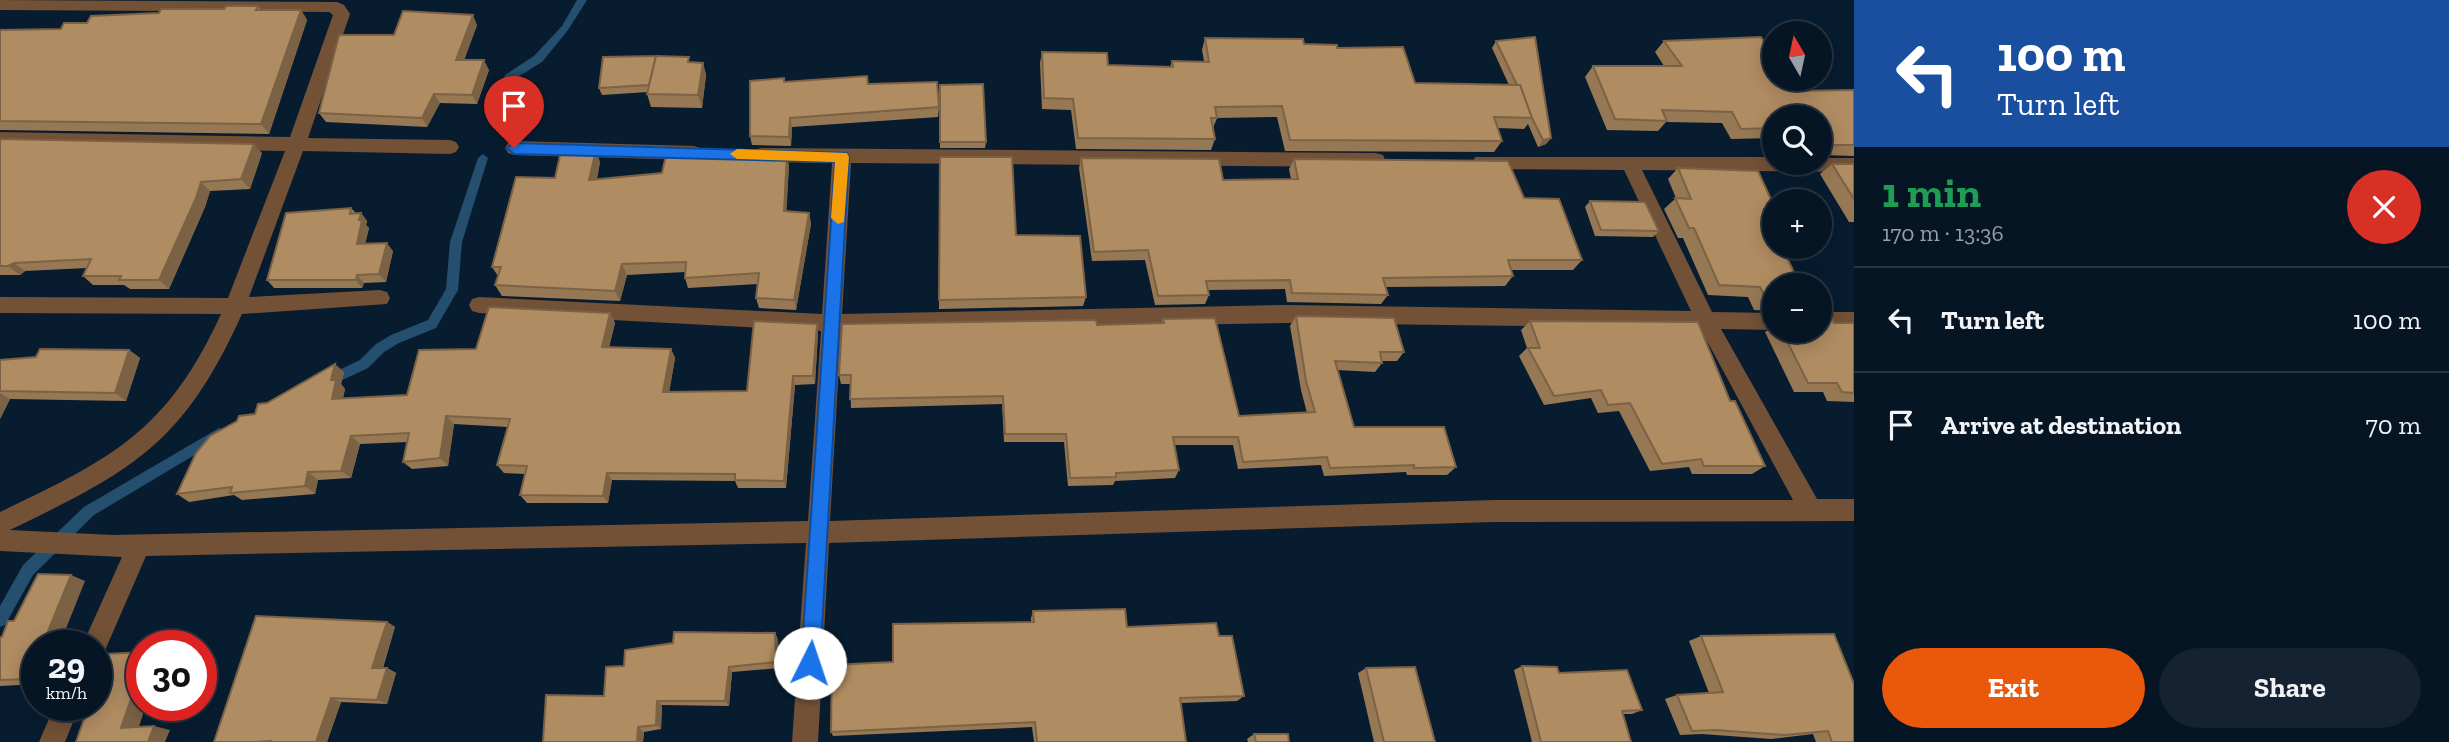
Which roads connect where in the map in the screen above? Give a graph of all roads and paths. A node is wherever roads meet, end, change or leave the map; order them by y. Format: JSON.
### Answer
{"nodes":[{"id":1,"x":0,"y":4,"type":"edge"},
{"id":2,"x":0,"y":139,"type":"edge"},
{"id":3,"x":298,"y":142,"type":"junction"},
{"id":4,"x":450,"y":147,"type":"dead end"},
{"id":5,"x":514,"y":148,"type":"dead end"},
{"id":6,"x":719,"y":154,"type":"edge"},
{"id":7,"x":747,"y":154,"type":"edge"},
{"id":8,"x":842,"y":157,"type":"junction"},
{"id":9,"x":1399,"y":160,"type":"edge"},
{"id":10,"x":1467,"y":161,"type":"edge"},
{"id":11,"x":1630,"y":164,"type":"junction"},
{"id":12,"x":1854,"y":165,"type":"edge"},
{"id":13,"x":380,"y":298,"type":"dead end"},
{"id":14,"x":0,"y":305,"type":"edge"},
{"id":15,"x":479,"y":305,"type":"dead end"},
{"id":16,"x":235,"y":306,"type":"junction"},
{"id":17,"x":1706,"y":321,"type":"junction"},
{"id":18,"x":1762,"y":321,"type":"edge"},
{"id":19,"x":1832,"y":321,"type":"edge"},
{"id":20,"x":1854,"y":321,"type":"edge"},
{"id":21,"x":832,"y":323,"type":"junction"},
{"id":22,"x":1854,"y":510,"type":"edge"},
{"id":23,"x":1811,"y":512,"type":"junction"},
{"id":24,"x":0,"y":523,"type":"edge"},
{"id":25,"x":818,"y":532,"type":"junction"},
{"id":26,"x":0,"y":540,"type":"edge"},
{"id":27,"x":140,"y":544,"type":"junction"},
{"id":28,"x":101,"y":630,"type":"edge"},
{"id":29,"x":61,"y":721,"type":"edge"},
{"id":30,"x":52,"y":742,"type":"edge"},
{"id":31,"x":805,"y":742,"type":"edge"}],
"edges":[{"from":1,"to":3,"type":"street"},
{"from":2,"to":3,"type":"street"},
{"from":3,"to":4,"type":"street"},
{"from":3,"to":16,"type":"street"},
{"from":5,"to":6,"type":"street"},
{"from":7,"to":8,"type":"street"},
{"from":8,"to":9,"type":"street"},
{"from":8,"to":21,"type":"street"},
{"from":10,"to":11,"type":"street"},
{"from":11,"to":12,"type":"street"},
{"from":11,"to":17,"type":"street"},
{"from":13,"to":16,"type":"street"},
{"from":14,"to":16,"type":"street"},
{"from":15,"to":21,"type":"street"},
{"from":16,"to":24,"type":"street"},
{"from":17,"to":18,"type":"street"},
{"from":17,"to":21,"type":"street"},
{"from":17,"to":23,"type":"street"},
{"from":19,"to":20,"type":"street"},
{"from":21,"to":25,"type":"street"},
{"from":22,"to":23,"type":"street"},
{"from":23,"to":25,"type":"street"},
{"from":25,"to":27,"type":"street"},
{"from":25,"to":31,"type":"street"},
{"from":26,"to":27,"type":"street"},
{"from":27,"to":28,"type":"street"},
{"from":29,"to":30,"type":"street"}]}
